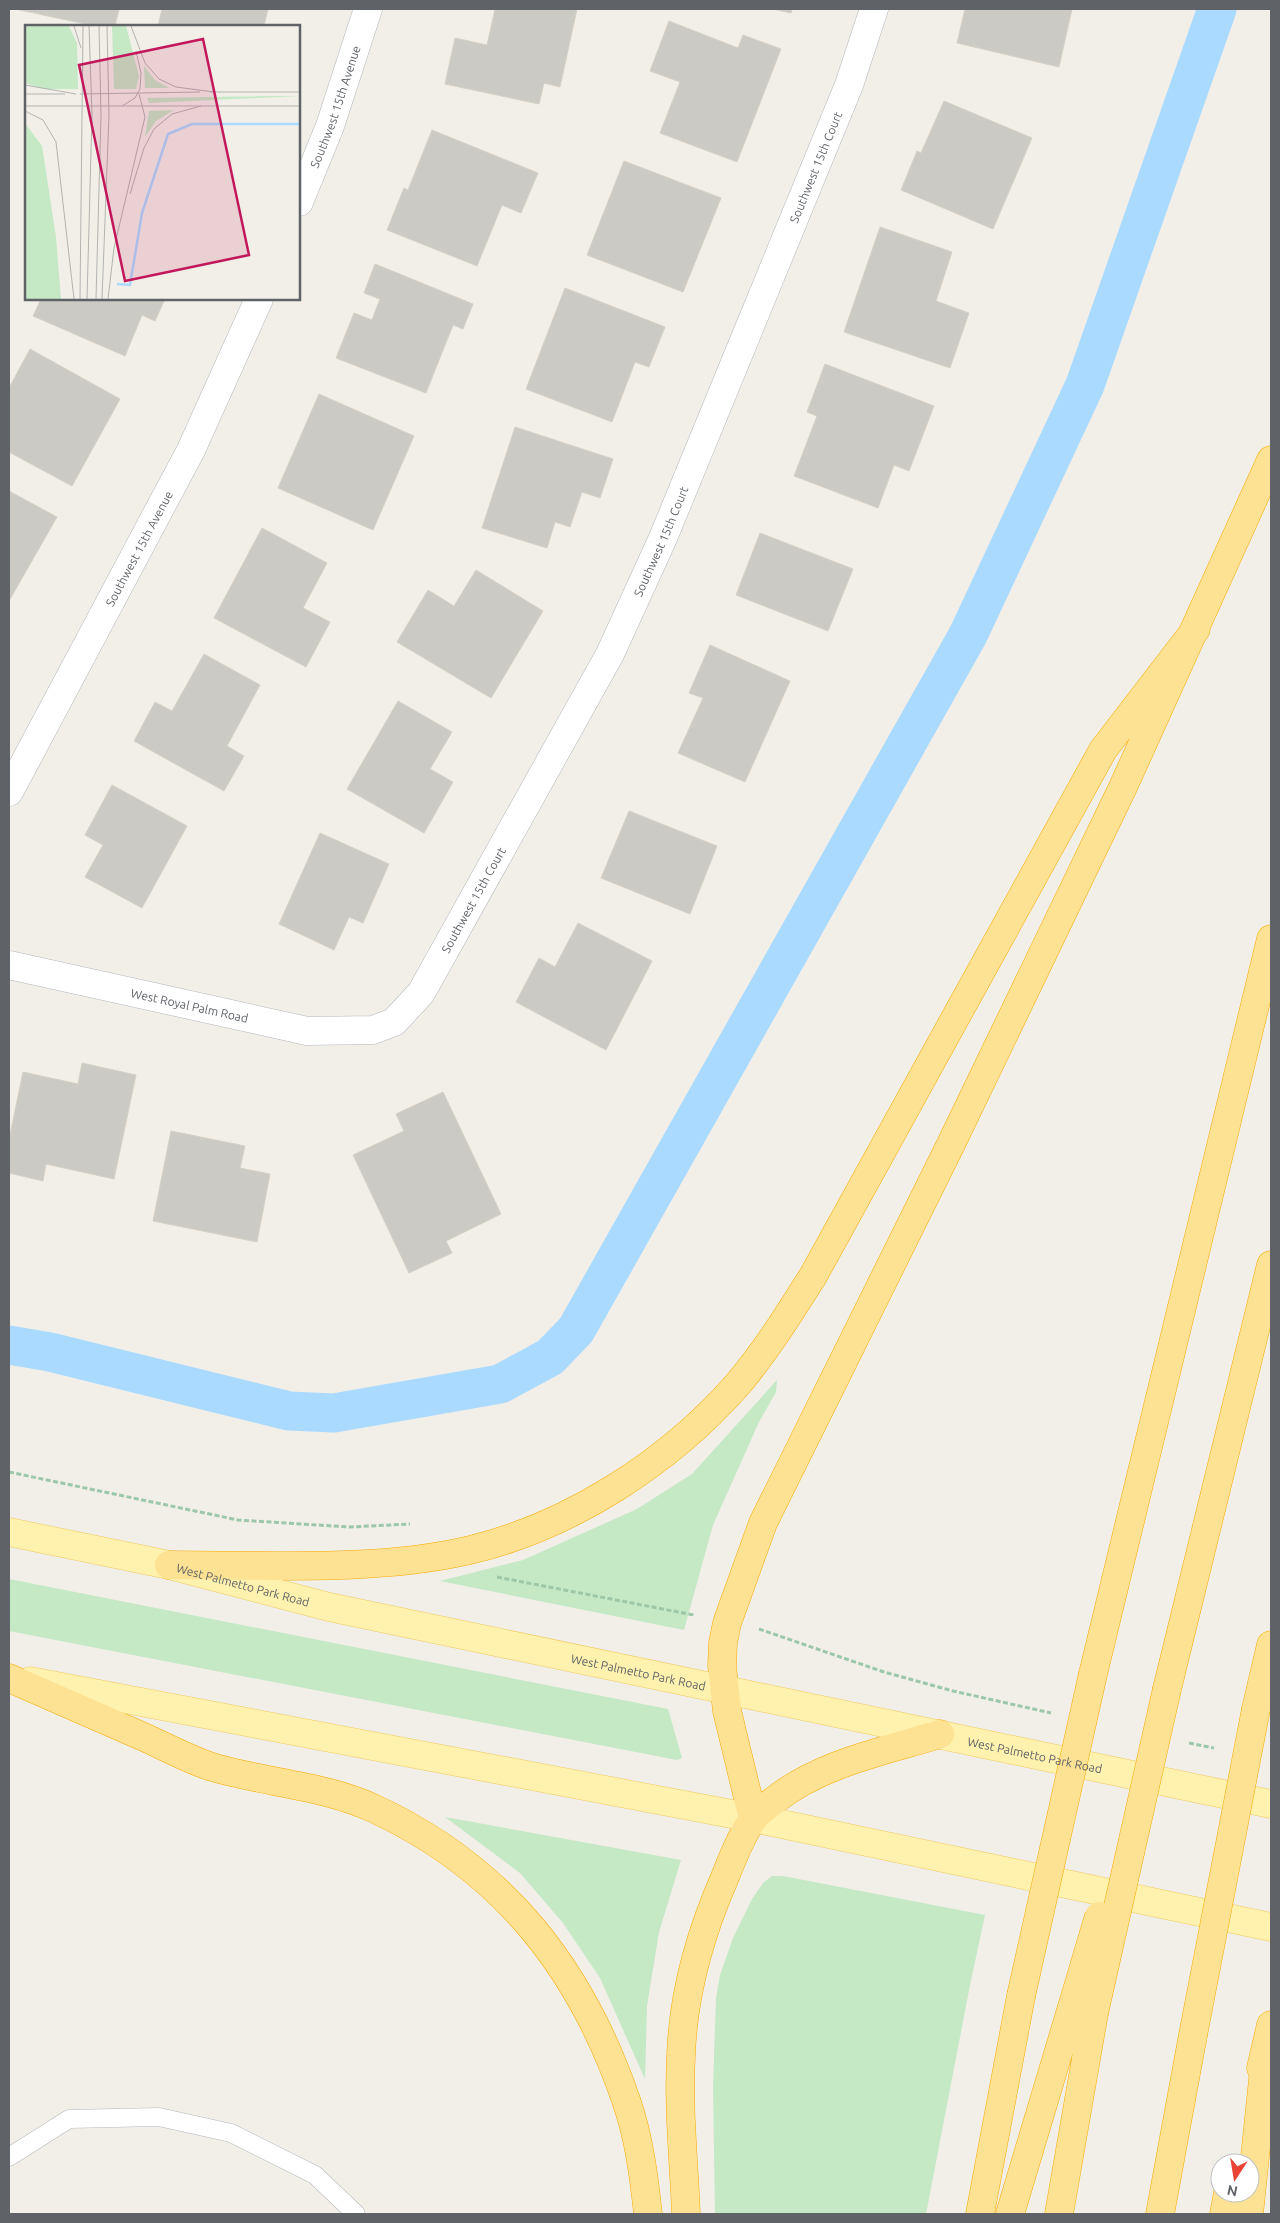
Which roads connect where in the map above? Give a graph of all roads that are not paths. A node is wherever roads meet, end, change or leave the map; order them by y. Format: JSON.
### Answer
{"nodes":[{"id":1,"x":368,"y":9,"type":"edge"},
{"id":2,"x":874,"y":9,"type":"edge"},
{"id":3,"x":300,"y":200,"type":"edge"},
{"id":4,"x":259,"y":300,"type":"edge"},
{"id":5,"x":1271,"y":460,"type":"edge"},
{"id":6,"x":1196,"y":628,"type":"junction"},
{"id":7,"x":9,"y":792,"type":"edge"},
{"id":8,"x":1271,"y":939,"type":"edge"},
{"id":9,"x":9,"y":965,"type":"edge"},
{"id":10,"x":373,"y":1030,"type":"joint"},
{"id":11,"x":1271,"y":1265,"type":"edge"},
{"id":12,"x":9,"y":1532,"type":"edge"},
{"id":13,"x":169,"y":1565,"type":"junction"},
{"id":14,"x":1271,"y":1645,"type":"edge"},
{"id":15,"x":9,"y":1678,"type":"edge"},
{"id":16,"x":724,"y":1688,"type":"junction"},
{"id":17,"x":940,"y":1734,"type":"junction"},
{"id":18,"x":1271,"y":1804,"type":"edge"},
{"id":19,"x":753,"y":1818,"type":"junction"},
{"id":20,"x":1271,"y":1927,"type":"edge"},
{"id":21,"x":1083,"y":2010,"type":"junction"},
{"id":22,"x":1268,"y":2038,"type":"edge"},
{"id":23,"x":1176,"y":2126,"type":"junction"},
{"id":24,"x":1239,"y":2153,"type":"edge"},
{"id":25,"x":9,"y":2157,"type":"edge"},
{"id":26,"x":356,"y":2214,"type":"edge"},
{"id":27,"x":648,"y":2214,"type":"edge"},
{"id":28,"x":686,"y":2214,"type":"edge"},
{"id":29,"x":980,"y":2214,"type":"edge"},
{"id":30,"x":1010,"y":2214,"type":"edge"},
{"id":31,"x":1059,"y":2214,"type":"edge"},
{"id":32,"x":1160,"y":2214,"type":"edge"},
{"id":33,"x":1173,"y":2214,"type":"edge"},
{"id":34,"x":1249,"y":2214,"type":"edge"}],
"edges":[{"from":1,"to":3,"type":"street","name":"Southwest 15th Avenue"},
{"from":2,"to":10,"type":"street","name":"Southwest 15th Court"},
{"from":4,"to":7,"type":"street","name":"Southwest 15th Avenue"},
{"from":5,"to":6,"type":"highway"},
{"from":6,"to":13,"type":"highway"},
{"from":6,"to":16,"type":"highway"},
{"from":8,"to":29,"type":"highway","bridge":true},
{"from":9,"to":10,"type":"street","name":"West Royal Palm Road"},
{"from":11,"to":21,"type":"highway","bridge":true},
{"from":12,"to":13,"type":"main road","name":"West Palmetto Park Road"},
{"from":13,"to":16,"type":"main road","name":"West Palmetto Park Road"},
{"from":14,"to":23,"type":"highway","bridge":true},
{"from":15,"to":19,"type":"main road"},
{"from":15,"to":27,"type":"highway"},
{"from":16,"to":17,"type":"main road","name":"West Palmetto Park Road"},
{"from":16,"to":19,"type":"highway"},
{"from":17,"to":18,"type":"main road","name":"West Palmetto Park Road"},
{"from":17,"to":19,"type":"highway"},
{"from":19,"to":20,"type":"main road"},
{"from":19,"to":28,"type":"highway"},
{"from":21,"to":30,"type":"highway"},
{"from":21,"to":31,"type":"highway"},
{"from":22,"to":24,"type":"highway"},
{"from":22,"to":34,"type":"highway"},
{"from":23,"to":32,"type":"highway"},
{"from":23,"to":33,"type":"highway"},
{"from":25,"to":26,"type":"lane"}]}
